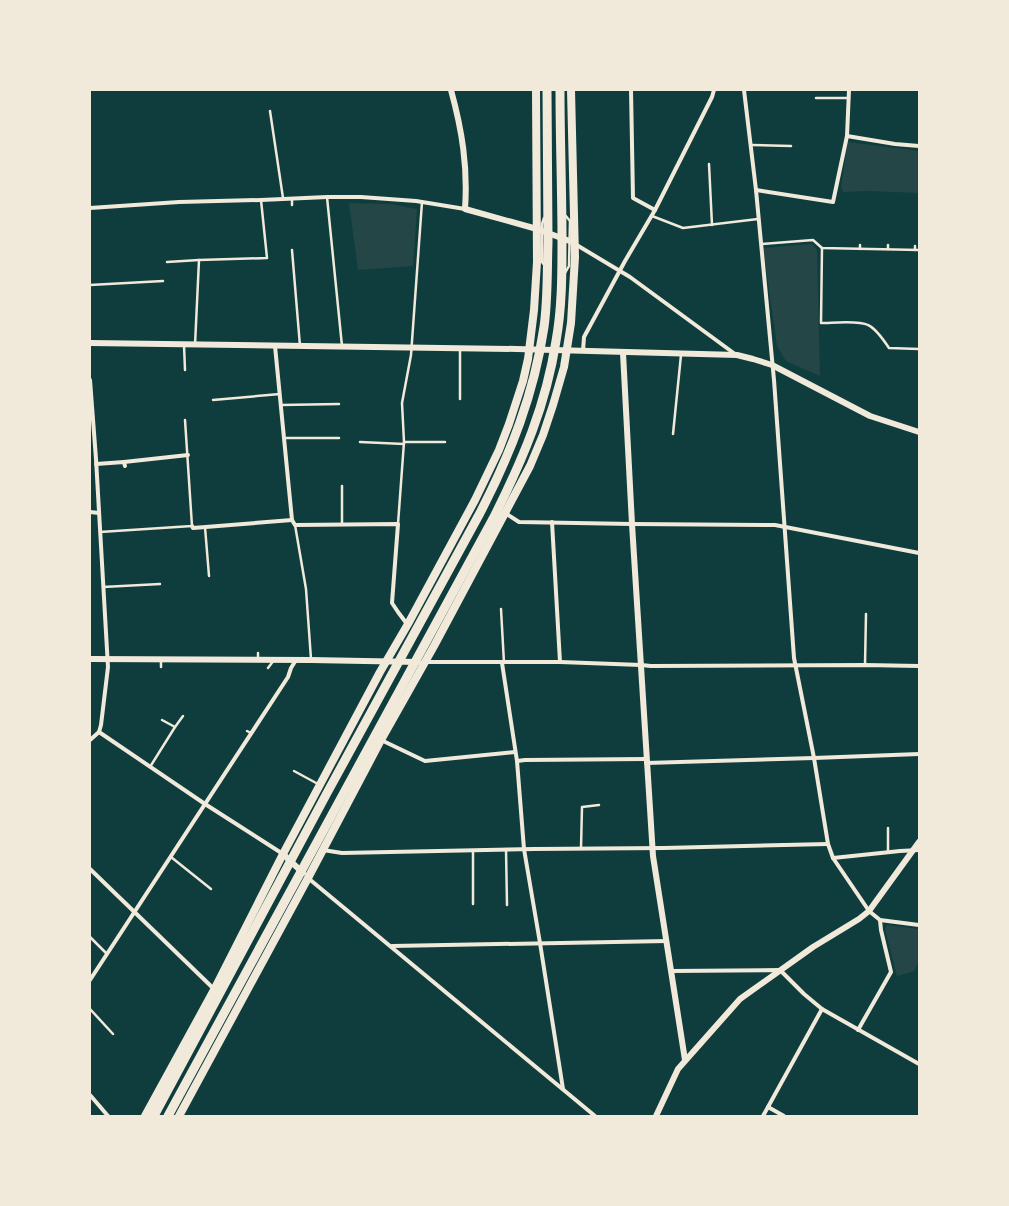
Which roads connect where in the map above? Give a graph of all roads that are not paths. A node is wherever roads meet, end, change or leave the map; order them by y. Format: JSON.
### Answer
{"nodes":[{"id":1,"x":450,"y":90,"type":"edge"},
{"id":2,"x":536,"y":90,"type":"edge"},
{"id":3,"x":547,"y":90,"type":"edge"},
{"id":4,"x":560,"y":90,"type":"edge"},
{"id":5,"x":571,"y":90,"type":"edge"},
{"id":6,"x":630,"y":90,"type":"edge"},
{"id":7,"x":714,"y":90,"type":"edge"},
{"id":8,"x":744,"y":90,"type":"edge"},
{"id":9,"x":849,"y":90,"type":"edge"},
{"id":10,"x":816,"y":98,"type":"dead end"},
{"id":11,"x":849,"y":98,"type":"junction"},
{"id":12,"x":270,"y":111,"type":"dead end"},
{"id":13,"x":847,"y":136,"type":"junction"},
{"id":14,"x":750,"y":144,"type":"junction"},
{"id":15,"x":791,"y":146,"type":"dead end"},
{"id":16,"x":919,"y":146,"type":"edge"},
{"id":17,"x":709,"y":164,"type":"dead end"},
{"id":18,"x":756,"y":190,"type":"junction"},
{"id":19,"x":327,"y":197,"type":"junction"},
{"id":20,"x":283,"y":198,"type":"junction"},
{"id":21,"x":292,"y":198,"type":"junction"},
{"id":22,"x":261,"y":200,"type":"junction"},
{"id":23,"x":422,"y":202,"type":"junction"},
{"id":24,"x":292,"y":205,"type":"dead end"},
{"id":25,"x":90,"y":208,"type":"edge"},
{"id":26,"x":465,"y":209,"type":"junction"},
{"id":27,"x":656,"y":210,"type":"junction"},
{"id":28,"x":652,"y":216,"type":"junction"},
{"id":29,"x":758,"y":219,"type":"junction"},
{"id":30,"x":712,"y":225,"type":"junction"},
{"id":31,"x":537,"y":228,"type":"junction"},
{"id":32,"x":575,"y":243,"type":"junction"},
{"id":33,"x":761,"y":244,"type":"junction"},
{"id":34,"x":860,"y":245,"type":"dead end"},
{"id":35,"x":888,"y":245,"type":"dead end"},
{"id":36,"x":915,"y":246,"type":"dead end"},
{"id":37,"x":822,"y":248,"type":"junction"},
{"id":38,"x":860,"y":249,"type":"junction"},
{"id":39,"x":888,"y":249,"type":"junction"},
{"id":40,"x":292,"y":250,"type":"dead end"},
{"id":41,"x":917,"y":250,"type":"edge"},
{"id":42,"x":199,"y":260,"type":"junction"},
{"id":43,"x":167,"y":262,"type":"dead end"},
{"id":44,"x":621,"y":271,"type":"junction"},
{"id":45,"x":163,"y":281,"type":"dead end"},
{"id":46,"x":90,"y":285,"type":"edge"},
{"id":47,"x":90,"y":343,"type":"edge"},
{"id":48,"x":184,"y":344,"type":"junction"},
{"id":49,"x":195,"y":345,"type":"junction"},
{"id":50,"x":275,"y":346,"type":"junction"},
{"id":51,"x":300,"y":346,"type":"junction"},
{"id":52,"x":342,"y":347,"type":"junction"},
{"id":53,"x":412,"y":348,"type":"junction"},
{"id":54,"x":460,"y":349,"type":"junction"},
{"id":55,"x":919,"y":349,"type":"edge"},
{"id":56,"x":530,"y":350,"type":"junction"},
{"id":57,"x":567,"y":351,"type":"junction"},
{"id":58,"x":583,"y":351,"type":"junction"},
{"id":59,"x":623,"y":352,"type":"junction"},
{"id":60,"x":681,"y":354,"type":"junction"},
{"id":61,"x":737,"y":355,"type":"junction"},
{"id":62,"x":772,"y":365,"type":"junction"},
{"id":63,"x":185,"y":370,"type":"dead end"},
{"id":64,"x":90,"y":380,"type":"edge"},
{"id":65,"x":280,"y":394,"type":"junction"},
{"id":66,"x":460,"y":399,"type":"dead end"},
{"id":67,"x":213,"y":400,"type":"dead end"},
{"id":68,"x":339,"y":404,"type":"dead end"},
{"id":69,"x":281,"y":405,"type":"junction"},
{"id":70,"x":185,"y":420,"type":"dead end"},
{"id":71,"x":919,"y":432,"type":"edge"},
{"id":72,"x":673,"y":434,"type":"dead end"},
{"id":73,"x":92,"y":435,"type":"edge"},
{"id":74,"x":284,"y":438,"type":"junction"},
{"id":75,"x":339,"y":438,"type":"dead end"},
{"id":76,"x":360,"y":442,"type":"dead end"},
{"id":77,"x":446,"y":442,"type":"dead end"},
{"id":78,"x":404,"y":443,"type":"junction"},
{"id":79,"x":188,"y":455,"type":"junction"},
{"id":80,"x":96,"y":464,"type":"junction"},
{"id":81,"x":342,"y":486,"type":"dead end"},
{"id":82,"x":90,"y":512,"type":"edge"},
{"id":83,"x":99,"y":513,"type":"junction"},
{"id":84,"x":505,"y":513,"type":"junction"},
{"id":85,"x":292,"y":520,"type":"junction"},
{"id":86,"x":276,"y":521,"type":"junction"},
{"id":87,"x":552,"y":522,"type":"junction"},
{"id":88,"x":254,"y":523,"type":"junction"},
{"id":89,"x":342,"y":524,"type":"junction"},
{"id":90,"x":398,"y":524,"type":"junction"},
{"id":91,"x":632,"y":524,"type":"junction"},
{"id":92,"x":294,"y":525,"type":"junction"},
{"id":93,"x":192,"y":526,"type":"junction"},
{"id":94,"x":278,"y":526,"type":"dead end"},
{"id":95,"x":785,"y":526,"type":"junction"},
{"id":96,"x":205,"y":527,"type":"junction"},
{"id":97,"x":256,"y":529,"type":"dead end"},
{"id":98,"x":100,"y":532,"type":"junction"},
{"id":99,"x":919,"y":553,"type":"edge"},
{"id":100,"x":209,"y":576,"type":"dead end"},
{"id":101,"x":160,"y":584,"type":"dead end"},
{"id":102,"x":103,"y":587,"type":"junction"},
{"id":103,"x":501,"y":609,"type":"dead end"},
{"id":104,"x":866,"y":614,"type":"dead end"},
{"id":105,"x":408,"y":624,"type":"junction"},
{"id":106,"x":90,"y":658,"type":"edge"},
{"id":107,"x":107,"y":659,"type":"junction"},
{"id":108,"x":161,"y":659,"type":"junction"},
{"id":109,"x":274,"y":660,"type":"junction"},
{"id":110,"x":296,"y":660,"type":"junction"},
{"id":111,"x":311,"y":660,"type":"junction"},
{"id":112,"x":386,"y":662,"type":"junction"},
{"id":113,"x":425,"y":662,"type":"junction"},
{"id":114,"x":560,"y":662,"type":"junction"},
{"id":115,"x":503,"y":663,"type":"junction"},
{"id":116,"x":865,"y":664,"type":"junction"},
{"id":117,"x":641,"y":665,"type":"junction"},
{"id":118,"x":795,"y":665,"type":"junction"},
{"id":119,"x":919,"y":666,"type":"edge"},
{"id":120,"x":161,"y":667,"type":"dead end"},
{"id":121,"x":268,"y":668,"type":"dead end"},
{"id":122,"x":183,"y":716,"type":"dead end"},
{"id":123,"x":162,"y":720,"type":"dead end"},
{"id":124,"x":175,"y":727,"type":"junction"},
{"id":125,"x":98,"y":732,"type":"junction"},
{"id":126,"x":90,"y":740,"type":"edge"},
{"id":127,"x":381,"y":740,"type":"junction"},
{"id":128,"x":516,"y":752,"type":"junction"},
{"id":129,"x":919,"y":754,"type":"edge"},
{"id":130,"x":814,"y":758,"type":"junction"},
{"id":131,"x":517,"y":761,"type":"junction"},
{"id":132,"x":646,"y":761,"type":"junction"},
{"id":133,"x":150,"y":767,"type":"junction"},
{"id":134,"x":294,"y":771,"type":"dead end"},
{"id":135,"x":320,"y":785,"type":"junction"},
{"id":136,"x":205,"y":804,"type":"junction"},
{"id":137,"x":600,"y":805,"type":"dead end"},
{"id":138,"x":888,"y":828,"type":"dead end"},
{"id":139,"x":919,"y":842,"type":"edge"},
{"id":140,"x":828,"y":844,"type":"junction"},
{"id":141,"x":581,"y":848,"type":"junction"},
{"id":142,"x":652,"y":848,"type":"junction"},
{"id":143,"x":506,"y":849,"type":"junction"},
{"id":144,"x":524,"y":849,"type":"junction"},
{"id":145,"x":322,"y":850,"type":"junction"},
{"id":146,"x":473,"y":851,"type":"junction"},
{"id":147,"x":916,"y":851,"type":"edge"},
{"id":148,"x":888,"y":852,"type":"junction"},
{"id":149,"x":283,"y":854,"type":"junction"},
{"id":150,"x":170,"y":857,"type":"junction"},
{"id":151,"x":833,"y":858,"type":"junction"},
{"id":152,"x":90,"y":869,"type":"edge"},
{"id":153,"x":308,"y":878,"type":"junction"},
{"id":154,"x":211,"y":889,"type":"dead end"},
{"id":155,"x":473,"y":904,"type":"dead end"},
{"id":156,"x":507,"y":905,"type":"dead end"},
{"id":157,"x":869,"y":911,"type":"junction"},
{"id":158,"x":134,"y":912,"type":"junction"},
{"id":159,"x":880,"y":920,"type":"junction"},
{"id":160,"x":919,"y":925,"type":"edge"},
{"id":161,"x":90,"y":937,"type":"edge"},
{"id":162,"x":667,"y":941,"type":"junction"},
{"id":163,"x":540,"y":943,"type":"junction"},
{"id":164,"x":391,"y":946,"type":"junction"},
{"id":165,"x":107,"y":954,"type":"junction"},
{"id":166,"x":780,"y":970,"type":"junction"},
{"id":167,"x":672,"y":971,"type":"junction"},
{"id":168,"x":90,"y":980,"type":"edge"},
{"id":169,"x":214,"y":990,"type":"junction"},
{"id":170,"x":90,"y":1009,"type":"edge"},
{"id":171,"x":822,"y":1009,"type":"junction"},
{"id":172,"x":858,"y":1030,"type":"junction"},
{"id":173,"x":113,"y":1034,"type":"dead end"},
{"id":174,"x":686,"y":1060,"type":"junction"},
{"id":175,"x":919,"y":1064,"type":"edge"},
{"id":176,"x":563,"y":1089,"type":"junction"},
{"id":177,"x":90,"y":1095,"type":"edge"},
{"id":178,"x":768,"y":1107,"type":"junction"},
{"id":179,"x":108,"y":1116,"type":"edge"},
{"id":180,"x":146,"y":1116,"type":"edge"},
{"id":181,"x":154,"y":1116,"type":"edge"},
{"id":182,"x":168,"y":1116,"type":"edge"},
{"id":183,"x":179,"y":1116,"type":"edge"},
{"id":184,"x":595,"y":1116,"type":"edge"},
{"id":185,"x":656,"y":1116,"type":"edge"},
{"id":186,"x":763,"y":1116,"type":"edge"},
{"id":187,"x":784,"y":1116,"type":"edge"}],
"edges":[{"from":1,"to":26,"type":"street"},
{"from":2,"to":31,"type":"main road"},
{"from":3,"to":181,"type":"highway"},
{"from":4,"to":182,"type":"highway"},
{"from":5,"to":32,"type":"main road"},
{"from":6,"to":27,"type":"street"},
{"from":7,"to":27,"type":"street"},
{"from":8,"to":14,"type":"street"},
{"from":9,"to":11,"type":"street"},
{"from":10,"to":11,"type":"lane"},
{"from":11,"to":13,"type":"street"},
{"from":12,"to":20,"type":"lane"},
{"from":13,"to":16,"type":"street"},
{"from":13,"to":18,"type":"street"},
{"from":14,"to":15,"type":"lane"},
{"from":14,"to":18,"type":"street"},
{"from":17,"to":30,"type":"lane"},
{"from":18,"to":29,"type":"street"},
{"from":19,"to":21,"type":"street"},
{"from":19,"to":23,"type":"street"},
{"from":19,"to":52,"type":"lane"},
{"from":20,"to":21,"type":"street"},
{"from":20,"to":22,"type":"street"},
{"from":21,"to":24,"type":"lane"},
{"from":22,"to":25,"type":"street"},
{"from":22,"to":42,"type":"lane"},
{"from":23,"to":26,"type":"street"},
{"from":23,"to":53,"type":"lane"},
{"from":26,"to":31,"type":"street"},
{"from":27,"to":28,"type":"street"},
{"from":28,"to":30,"type":"lane"},
{"from":28,"to":44,"type":"street"},
{"from":29,"to":30,"type":"lane"},
{"from":29,"to":33,"type":"street"},
{"from":31,"to":32,"type":"street"},
{"from":31,"to":56,"type":"main road"},
{"from":32,"to":44,"type":"street"},
{"from":32,"to":57,"type":"main road"},
{"from":33,"to":37,"type":"lane"},
{"from":33,"to":62,"type":"street"},
{"from":34,"to":38,"type":"lane"},
{"from":35,"to":39,"type":"lane"},
{"from":36,"to":41,"type":"lane"},
{"from":37,"to":38,"type":"lane"},
{"from":37,"to":55,"type":"lane"},
{"from":38,"to":39,"type":"lane"},
{"from":39,"to":41,"type":"lane"},
{"from":40,"to":51,"type":"lane"},
{"from":42,"to":43,"type":"lane"},
{"from":42,"to":49,"type":"lane"},
{"from":44,"to":58,"type":"street"},
{"from":44,"to":61,"type":"street"},
{"from":45,"to":46,"type":"lane"},
{"from":47,"to":48,"type":"street"},
{"from":48,"to":49,"type":"street"},
{"from":48,"to":63,"type":"lane"},
{"from":49,"to":50,"type":"street"},
{"from":50,"to":51,"type":"street"},
{"from":50,"to":65,"type":"street"},
{"from":51,"to":52,"type":"street"},
{"from":52,"to":53,"type":"street"},
{"from":53,"to":54,"type":"street"},
{"from":53,"to":78,"type":"lane"},
{"from":54,"to":56,"type":"street"},
{"from":54,"to":66,"type":"lane"},
{"from":56,"to":57,"type":"street"},
{"from":56,"to":105,"type":"main road"},
{"from":57,"to":58,"type":"street"},
{"from":57,"to":84,"type":"main road"},
{"from":58,"to":59,"type":"street"},
{"from":59,"to":60,"type":"street"},
{"from":59,"to":91,"type":"street"},
{"from":60,"to":61,"type":"street"},
{"from":60,"to":72,"type":"lane"},
{"from":61,"to":62,"type":"street"},
{"from":62,"to":71,"type":"street"},
{"from":62,"to":95,"type":"street"},
{"from":64,"to":73,"type":"street"},
{"from":65,"to":67,"type":"lane"},
{"from":65,"to":69,"type":"street"},
{"from":68,"to":69,"type":"lane"},
{"from":69,"to":74,"type":"street"},
{"from":70,"to":79,"type":"lane"},
{"from":73,"to":80,"type":"street"},
{"from":74,"to":75,"type":"lane"},
{"from":74,"to":85,"type":"street"},
{"from":76,"to":78,"type":"lane"},
{"from":77,"to":78,"type":"lane"},
{"from":78,"to":90,"type":"lane"},
{"from":79,"to":80,"type":"street"},
{"from":79,"to":93,"type":"lane"},
{"from":80,"to":83,"type":"street"},
{"from":81,"to":89,"type":"lane"},
{"from":82,"to":83,"type":"street"},
{"from":83,"to":98,"type":"street"},
{"from":84,"to":87,"type":"street"},
{"from":84,"to":113,"type":"main road"},
{"from":85,"to":86,"type":"street"},
{"from":85,"to":92,"type":"street"},
{"from":86,"to":88,"type":"street"},
{"from":86,"to":94,"type":"lane"},
{"from":87,"to":91,"type":"street"},
{"from":87,"to":114,"type":"street"},
{"from":88,"to":96,"type":"street"},
{"from":88,"to":97,"type":"lane"},
{"from":89,"to":90,"type":"street"},
{"from":89,"to":92,"type":"street"},
{"from":90,"to":105,"type":"street"},
{"from":91,"to":95,"type":"street"},
{"from":91,"to":117,"type":"street"},
{"from":92,"to":111,"type":"lane"},
{"from":93,"to":96,"type":"street"},
{"from":93,"to":98,"type":"lane"},
{"from":95,"to":99,"type":"street"},
{"from":95,"to":118,"type":"street"},
{"from":96,"to":100,"type":"lane"},
{"from":98,"to":102,"type":"street"},
{"from":101,"to":102,"type":"lane"},
{"from":102,"to":107,"type":"street"},
{"from":103,"to":115,"type":"lane"},
{"from":104,"to":116,"type":"lane"},
{"from":105,"to":112,"type":"main road"},
{"from":106,"to":107,"type":"street"},
{"from":107,"to":108,"type":"street"},
{"from":107,"to":125,"type":"street"},
{"from":108,"to":109,"type":"street"},
{"from":108,"to":120,"type":"lane"},
{"from":109,"to":110,"type":"street"},
{"from":109,"to":121,"type":"lane"},
{"from":110,"to":111,"type":"street"},
{"from":110,"to":136,"type":"street"},
{"from":111,"to":112,"type":"street"},
{"from":112,"to":113,"type":"street"},
{"from":112,"to":135,"type":"main road"},
{"from":113,"to":115,"type":"street"},
{"from":113,"to":127,"type":"main road"},
{"from":114,"to":115,"type":"street"},
{"from":114,"to":117,"type":"street"},
{"from":115,"to":128,"type":"street"},
{"from":116,"to":118,"type":"street"},
{"from":116,"to":119,"type":"street"},
{"from":117,"to":118,"type":"street"},
{"from":117,"to":132,"type":"street"},
{"from":118,"to":130,"type":"street"},
{"from":122,"to":124,"type":"lane"},
{"from":123,"to":124,"type":"lane"},
{"from":124,"to":133,"type":"lane"},
{"from":125,"to":126,"type":"street"},
{"from":125,"to":133,"type":"street"},
{"from":127,"to":128,"type":"street"},
{"from":127,"to":145,"type":"main road"},
{"from":128,"to":131,"type":"street"},
{"from":129,"to":130,"type":"street"},
{"from":130,"to":132,"type":"street"},
{"from":130,"to":140,"type":"street"},
{"from":131,"to":132,"type":"street"},
{"from":131,"to":144,"type":"street"},
{"from":132,"to":142,"type":"street"},
{"from":133,"to":136,"type":"street"},
{"from":134,"to":135,"type":"lane"},
{"from":135,"to":149,"type":"main road"},
{"from":136,"to":149,"type":"street"},
{"from":136,"to":150,"type":"street"},
{"from":137,"to":141,"type":"lane"},
{"from":138,"to":148,"type":"lane"},
{"from":139,"to":147,"type":"street"},
{"from":140,"to":142,"type":"street"},
{"from":140,"to":151,"type":"street"},
{"from":141,"to":142,"type":"street"},
{"from":141,"to":144,"type":"street"},
{"from":142,"to":162,"type":"street"},
{"from":143,"to":144,"type":"street"},
{"from":143,"to":146,"type":"street"},
{"from":143,"to":156,"type":"lane"},
{"from":144,"to":163,"type":"street"},
{"from":145,"to":146,"type":"street"},
{"from":145,"to":153,"type":"main road"},
{"from":146,"to":155,"type":"lane"},
{"from":147,"to":148,"type":"street"},
{"from":147,"to":157,"type":"street"},
{"from":148,"to":151,"type":"street"},
{"from":149,"to":153,"type":"street"},
{"from":149,"to":169,"type":"main road"},
{"from":150,"to":154,"type":"lane"},
{"from":150,"to":158,"type":"street"},
{"from":151,"to":157,"type":"street"},
{"from":152,"to":158,"type":"street"},
{"from":153,"to":164,"type":"street"},
{"from":153,"to":183,"type":"main road"},
{"from":157,"to":159,"type":"street"},
{"from":157,"to":166,"type":"street"},
{"from":158,"to":165,"type":"street"},
{"from":158,"to":169,"type":"street"},
{"from":159,"to":160,"type":"street"},
{"from":159,"to":172,"type":"street"},
{"from":161,"to":165,"type":"lane"},
{"from":162,"to":163,"type":"street"},
{"from":162,"to":167,"type":"street"},
{"from":163,"to":164,"type":"street"},
{"from":163,"to":176,"type":"street"},
{"from":164,"to":176,"type":"street"},
{"from":165,"to":168,"type":"street"},
{"from":166,"to":167,"type":"street"},
{"from":166,"to":171,"type":"street"},
{"from":166,"to":174,"type":"street"},
{"from":167,"to":174,"type":"street"},
{"from":169,"to":180,"type":"main road"},
{"from":170,"to":173,"type":"lane"},
{"from":171,"to":172,"type":"street"},
{"from":171,"to":178,"type":"street"},
{"from":172,"to":175,"type":"street"},
{"from":174,"to":185,"type":"street"},
{"from":176,"to":184,"type":"street"},
{"from":177,"to":179,"type":"street"},
{"from":178,"to":186,"type":"street"},
{"from":178,"to":187,"type":"street"}]}
